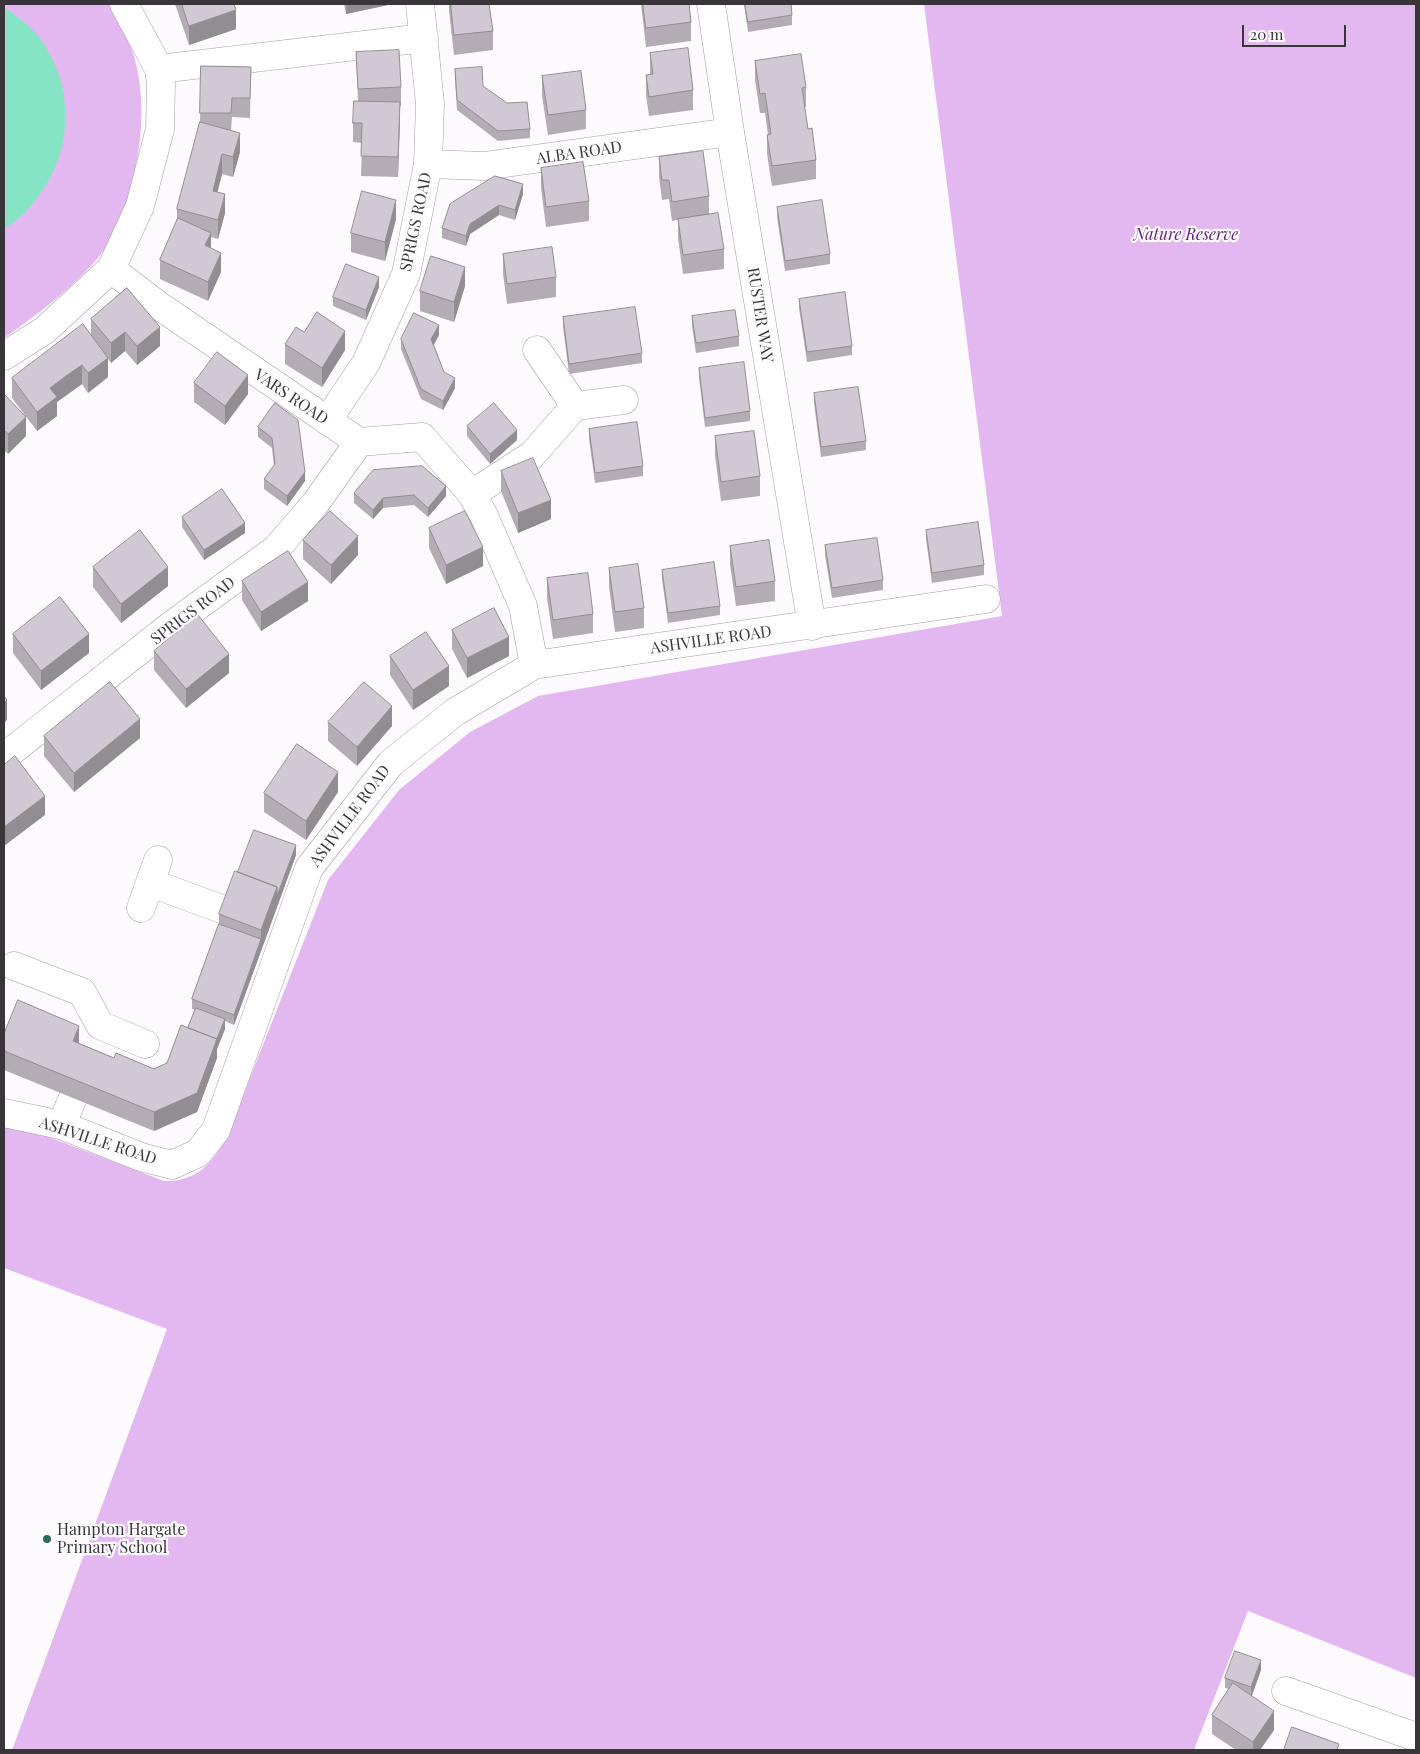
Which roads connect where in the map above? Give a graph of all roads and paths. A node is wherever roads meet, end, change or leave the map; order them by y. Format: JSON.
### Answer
{"nodes":[{"id":1,"x":124,"y":4,"type":"edge"},
{"id":2,"x":420,"y":4,"type":"edge"},
{"id":3,"x":711,"y":4,"type":"edge"},
{"id":4,"x":424,"y":38,"type":"junction"},
{"id":5,"x":159,"y":69,"type":"junction"},
{"id":6,"x":730,"y":132,"type":"junction"},
{"id":7,"x":428,"y":164,"type":"junction"},
{"id":8,"x":111,"y":269,"type":"junction"},
{"id":9,"x":536,"y":350,"type":"dead end"},
{"id":10,"x":4,"y":356,"type":"edge"},
{"id":11,"x":624,"y":400,"type":"dead end"},
{"id":12,"x":575,"y":406,"type":"junction"},
{"id":13,"x":327,"y":421,"type":"junction"},
{"id":14,"x":359,"y":442,"type":"junction"},
{"id":15,"x":472,"y":494,"type":"junction"},
{"id":16,"x":986,"y":598,"type":"dead end"},
{"id":17,"x":812,"y":626,"type":"junction"},
{"id":18,"x":534,"y":665,"type":"junction"},
{"id":19,"x":4,"y":757,"type":"edge"},
{"id":20,"x":141,"y":908,"type":"dead end"},
{"id":21,"x":227,"y":911,"type":"edge"},
{"id":22,"x":14,"y":966,"type":"dead end"},
{"id":23,"x":145,"y":1044,"type":"dead end"},
{"id":24,"x":73,"y":1098,"type":"edge"},
{"id":25,"x":4,"y":1113,"type":"edge"},
{"id":26,"x":62,"y":1126,"type":"junction"},
{"id":27,"x":1286,"y":1691,"type":"dead end"},
{"id":28,"x":1416,"y":1737,"type":"edge"}],
"edges":[{"from":1,"to":5,"type":"street"},
{"from":2,"to":4,"type":"street","name":"SPRIGS ROAD"},
{"from":3,"to":6,"type":"street","name":"RUSTER WAY"},
{"from":4,"to":5,"type":"street"},
{"from":4,"to":7,"type":"street","name":"SPRIGS ROAD"},
{"from":5,"to":8,"type":"street"},
{"from":6,"to":7,"type":"street","name":"ALBA ROAD"},
{"from":6,"to":17,"type":"street","name":"RUSTER WAY"},
{"from":7,"to":13,"type":"street","name":"SPRIGS ROAD"},
{"from":8,"to":10,"type":"street"},
{"from":8,"to":13,"type":"street","name":"VARS ROAD"},
{"from":9,"to":12,"type":"street"},
{"from":11,"to":12,"type":"street"},
{"from":12,"to":15,"type":"street"},
{"from":13,"to":14,"type":"street","name":"VARS ROAD"},
{"from":14,"to":15,"type":"street"},
{"from":14,"to":19,"type":"street","name":"SPRIGS ROAD"},
{"from":15,"to":18,"type":"street"},
{"from":16,"to":17,"type":"street","name":"ASHVILLE ROAD"},
{"from":17,"to":18,"type":"street","name":"ASHVILLE ROAD"},
{"from":18,"to":26,"type":"street","name":"ASHVILLE ROAD"},
{"from":20,"to":21,"type":"street"},
{"from":22,"to":23,"type":"street"},
{"from":24,"to":26,"type":"street"},
{"from":25,"to":26,"type":"street","name":"ASHVILLE ROAD"},
{"from":27,"to":28,"type":"street"}]}
